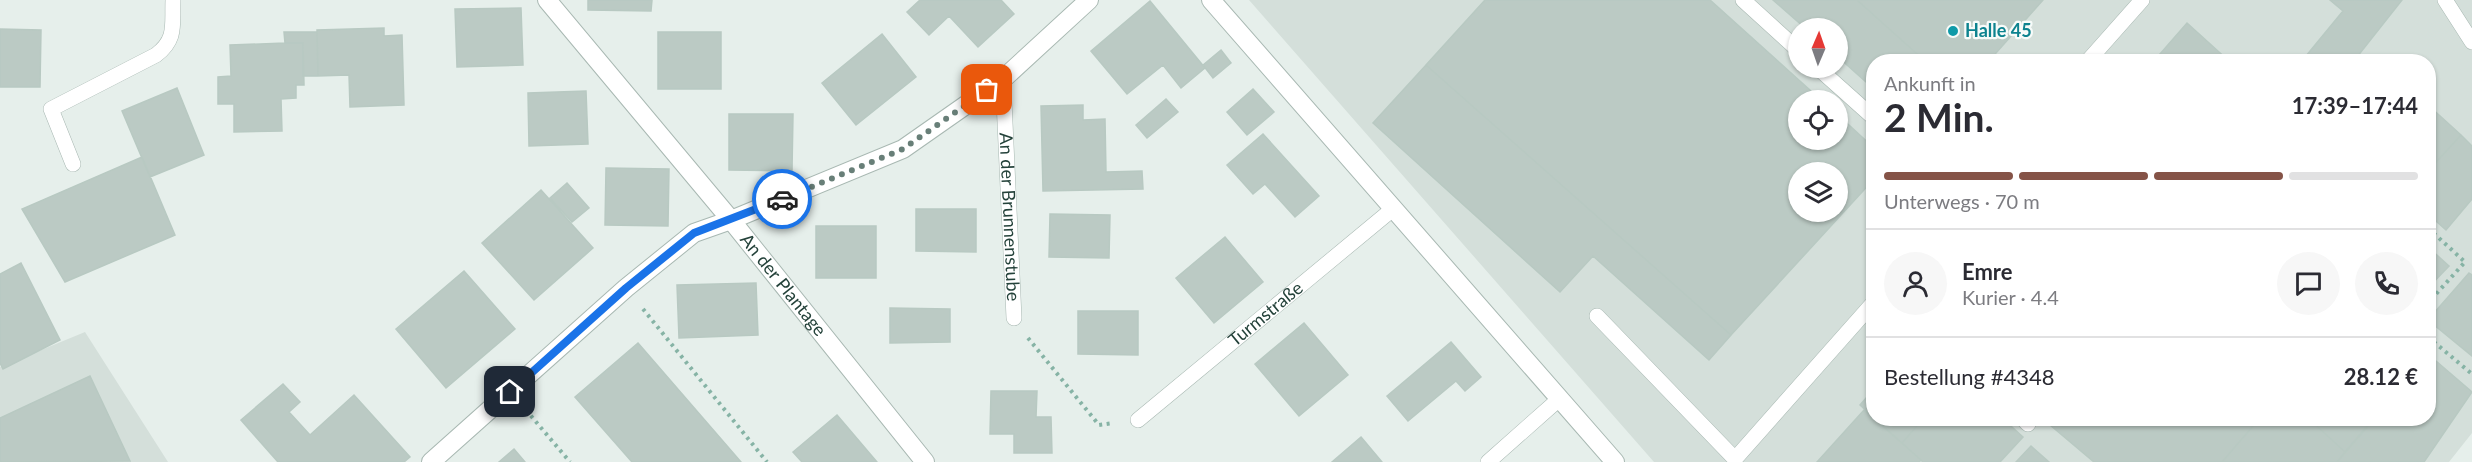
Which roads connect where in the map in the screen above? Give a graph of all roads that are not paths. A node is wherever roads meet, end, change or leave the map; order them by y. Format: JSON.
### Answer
{"nodes":[{"id":1,"x":173,"y":0,"type":"edge"},
{"id":2,"x":547,"y":0,"type":"edge"},
{"id":3,"x":1089,"y":0,"type":"edge"},
{"id":4,"x":1211,"y":0,"type":"edge"},
{"id":5,"x":1743,"y":0,"type":"edge"},
{"id":6,"x":2142,"y":0,"type":"edge"},
{"id":7,"x":2445,"y":0,"type":"edge"},
{"id":8,"x":1788,"y":41,"type":"edge"},
{"id":9,"x":2472,"y":42,"type":"edge"},
{"id":10,"x":2095,"y":54,"type":"edge"},
{"id":11,"x":1829,"y":78,"type":"edge"},
{"id":12,"x":1003,"y":79,"type":"junction"},
{"id":13,"x":1866,"y":111,"type":"edge"},
{"id":14,"x":73,"y":164,"type":"dead end"},
{"id":15,"x":1394,"y":208,"type":"junction"},
{"id":16,"x":731,"y":220,"type":"junction"},
{"id":17,"x":1866,"y":311,"type":"edge"},
{"id":18,"x":1597,"y":316,"type":"dead end"},
{"id":19,"x":1014,"y":318,"type":"road end"},
{"id":20,"x":1558,"y":400,"type":"junction"},
{"id":21,"x":1138,"y":420,"type":"road end"},
{"id":22,"x":431,"y":462,"type":"edge"},
{"id":23,"x":925,"y":462,"type":"edge"},
{"id":24,"x":1488,"y":462,"type":"edge"},
{"id":25,"x":1615,"y":462,"type":"edge"}],
"edges":[{"from":1,"to":14,"type":"lane"},
{"from":2,"to":16,"type":"street","name":"An der Plantage"},
{"from":3,"to":12,"type":"street"},
{"from":4,"to":15,"type":"street"},
{"from":5,"to":8,"type":"lane"},
{"from":6,"to":10,"type":"lane"},
{"from":7,"to":9,"type":"lane"},
{"from":11,"to":13,"type":"lane"},
{"from":12,"to":16,"type":"street"},
{"from":12,"to":19,"type":"lane","name":"An der Brunnenstube"},
{"from":15,"to":20,"type":"street"},
{"from":15,"to":21,"type":"lane","name":"Turmstraße"},
{"from":16,"to":22,"type":"street"},
{"from":16,"to":23,"type":"street","name":"An der Plantage"},
{"from":17,"to":18,"type":"lane"},
{"from":20,"to":24,"type":"lane"},
{"from":20,"to":25,"type":"street"}]}
